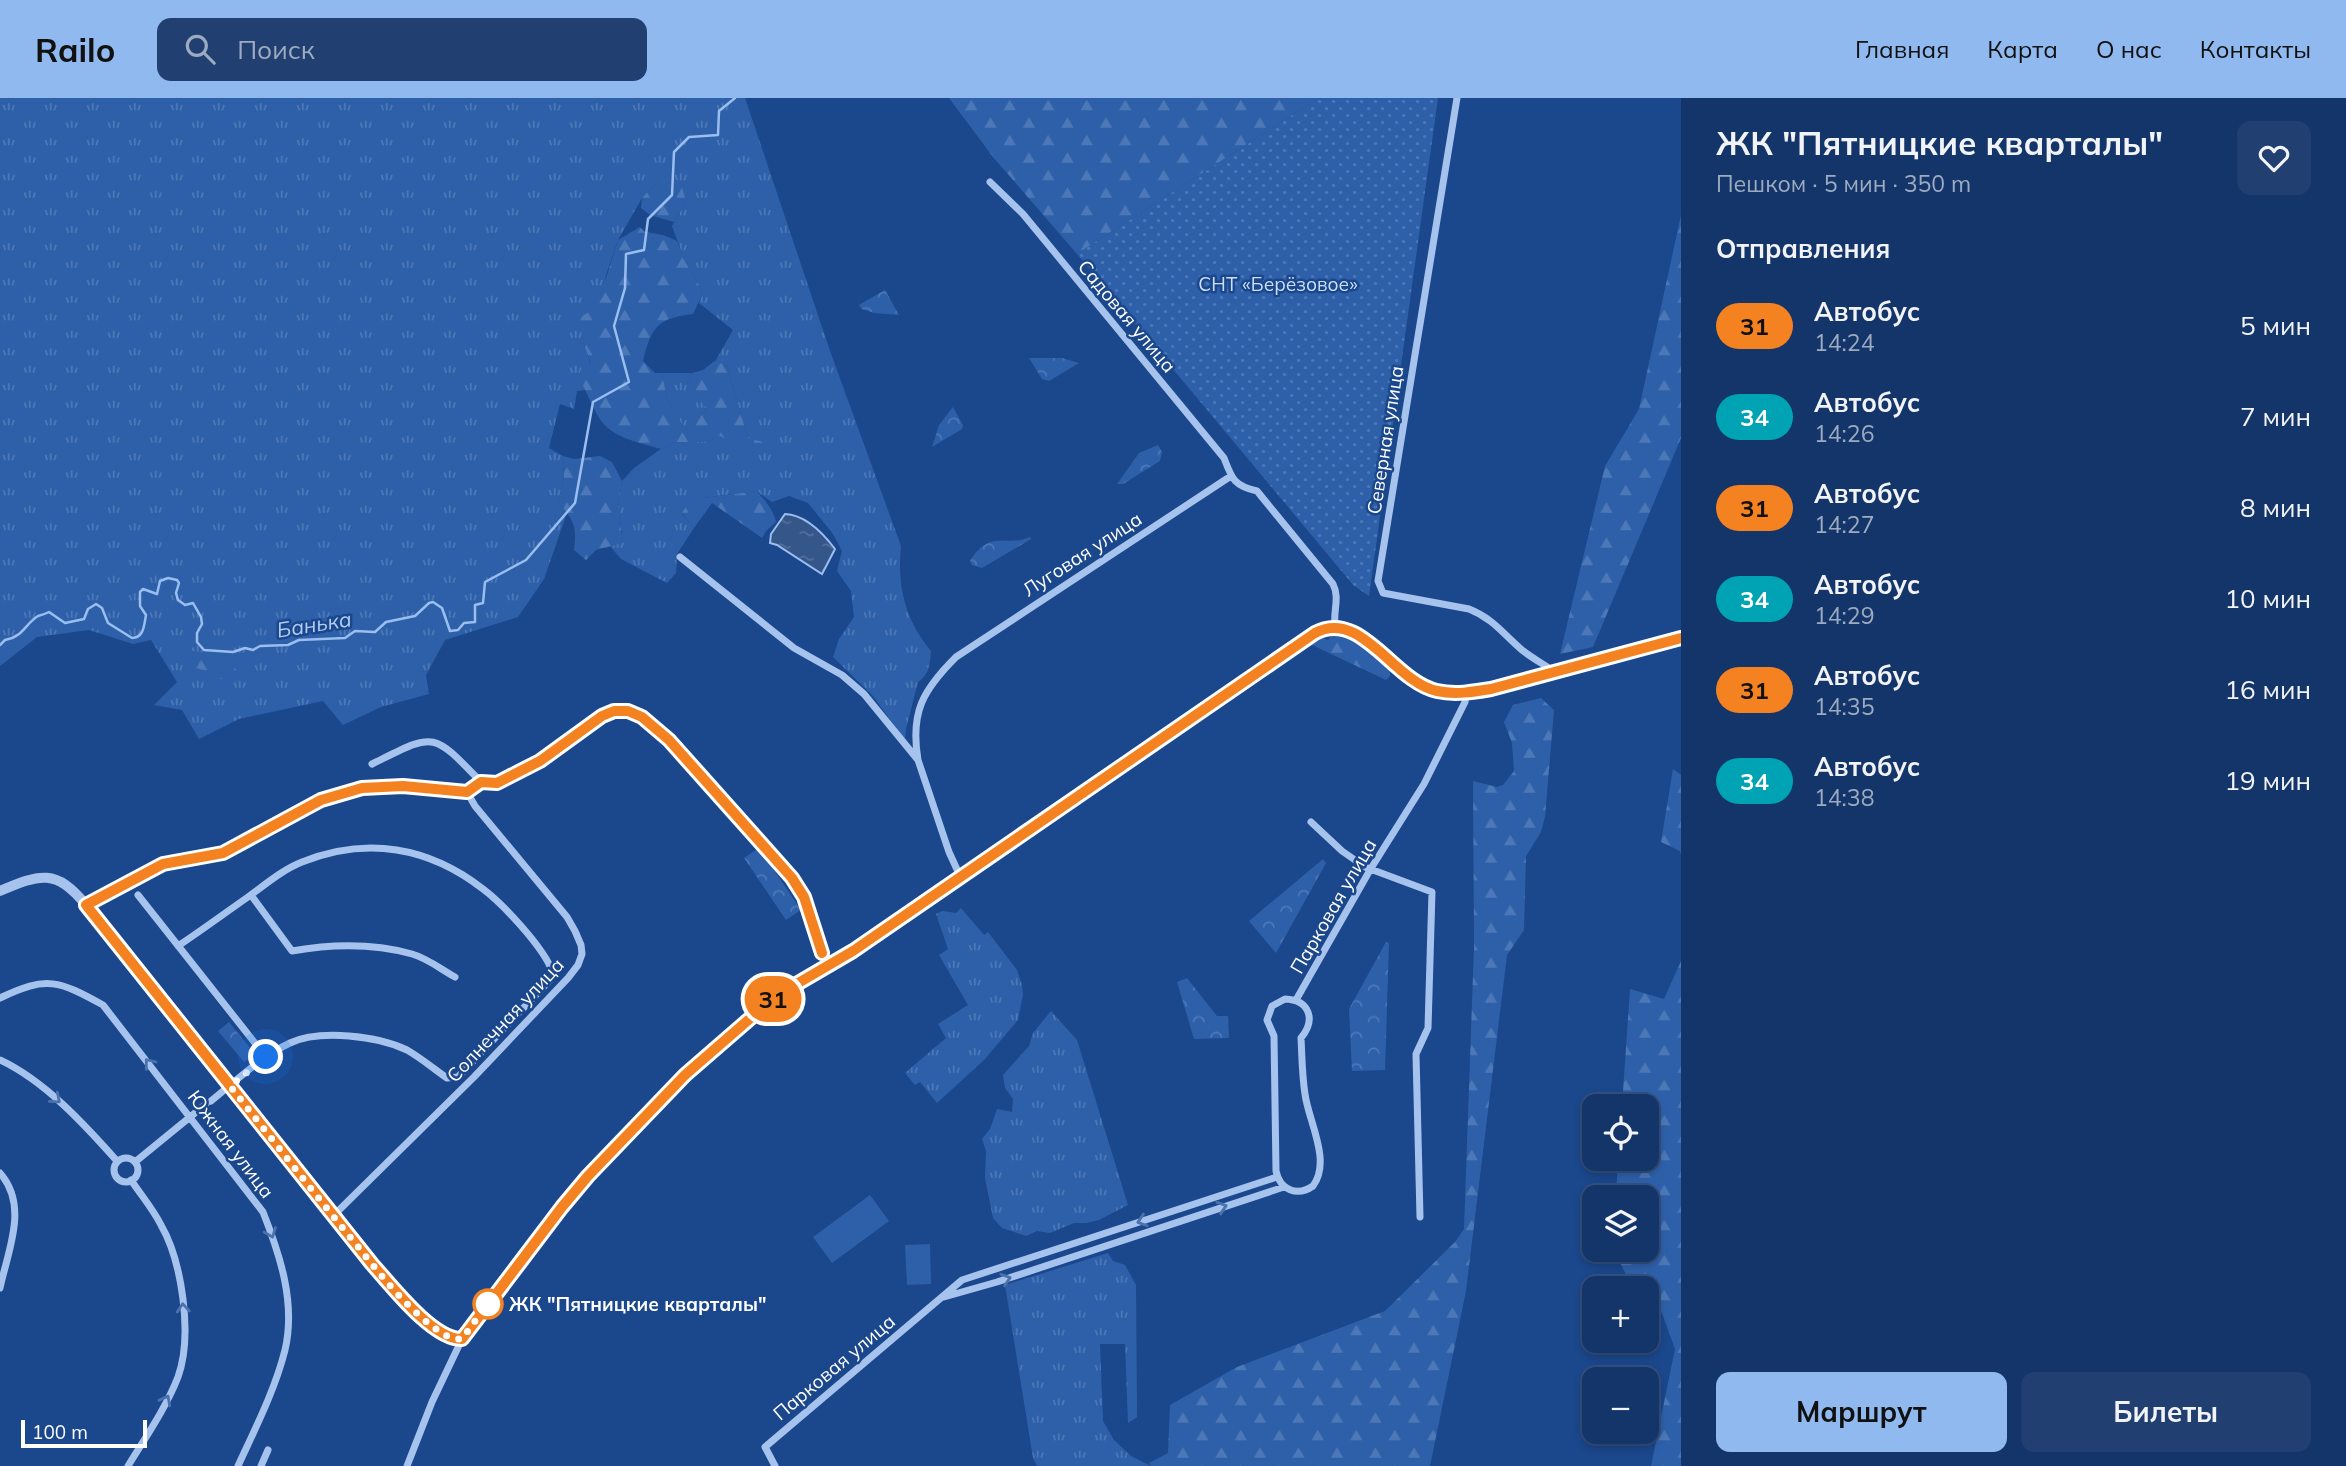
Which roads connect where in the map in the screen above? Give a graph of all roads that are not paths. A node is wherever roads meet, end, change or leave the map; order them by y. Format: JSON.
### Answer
{"nodes":[{"id":1,"x":1457,"y":98,"type":"edge"},
{"id":2,"x":990,"y":182,"type":"dead end"},
{"id":3,"x":1231,"y":476,"type":"junction"},
{"id":4,"x":680,"y":557,"type":"dead end"},
{"id":5,"x":1335,"y":626,"type":"junction"},
{"id":6,"x":1681,"y":638,"type":"edge"},
{"id":7,"x":1556,"y":672,"type":"junction"},
{"id":8,"x":1466,"y":694,"type":"junction"},
{"id":9,"x":918,"y":760,"type":"junction"},
{"id":10,"x":372,"y":764,"type":"dead end"},
{"id":11,"x":481,"y":782,"type":"junction"},
{"id":12,"x":467,"y":792,"type":"junction"},
{"id":13,"x":1311,"y":822,"type":"dead end"},
{"id":14,"x":1370,"y":870,"type":"junction"},
{"id":15,"x":960,"y":876,"type":"junction"},
{"id":16,"x":0,"y":891,"type":"edge"},
{"id":17,"x":138,"y":895,"type":"dead end"},
{"id":18,"x":251,"y":895,"type":"junction"},
{"id":19,"x":86,"y":905,"type":"junction"},
{"id":20,"x":178,"y":946,"type":"junction"},
{"id":21,"x":826,"y":967,"type":"junction"},
{"id":22,"x":455,"y":977,"type":"dead end"},
{"id":23,"x":0,"y":998,"type":"edge"},
{"id":24,"x":1296,"y":1000,"type":"junction"},
{"id":25,"x":266,"y":1057,"type":"junction"},
{"id":26,"x":0,"y":1060,"type":"edge"},
{"id":27,"x":230,"y":1086,"type":"junction"},
{"id":28,"x":191,"y":1117,"type":"junction"},
{"id":29,"x":117,"y":1161,"type":"junction"},
{"id":30,"x":135,"y":1162,"type":"junction"},
{"id":31,"x":0,"y":1173,"type":"edge"},
{"id":32,"x":1276,"y":1174,"type":"junction"},
{"id":33,"x":131,"y":1180,"type":"junction"},
{"id":34,"x":1284,"y":1188,"type":"junction"},
{"id":35,"x":333,"y":1216,"type":"junction"},
{"id":36,"x":1420,"y":1217,"type":"dead end"},
{"id":37,"x":0,"y":1289,"type":"edge"},
{"id":38,"x":940,"y":1298,"type":"junction"},
{"id":39,"x":462,"y":1339,"type":"junction"},
{"id":40,"x":268,"y":1450,"type":"dead end"},
{"id":41,"x":128,"y":1466,"type":"edge"},
{"id":42,"x":238,"y":1466,"type":"edge"},
{"id":43,"x":261,"y":1466,"type":"edge"},
{"id":44,"x":407,"y":1466,"type":"edge"},
{"id":45,"x":775,"y":1466,"type":"edge"}],
"edges":[{"from":1,"to":7,"type":"street","name":"Северная улица"},
{"from":2,"to":3,"type":"street","name":"Садовая улица"},
{"from":3,"to":5,"type":"street"},
{"from":3,"to":9,"type":"street","name":"Луговая улица"},
{"from":4,"to":9,"type":"street"},
{"from":5,"to":8,"type":"street"},
{"from":5,"to":15,"type":"street"},
{"from":6,"to":7,"type":"street"},
{"from":7,"to":8,"type":"street"},
{"from":8,"to":14,"type":"street","name":"Парковая улица"},
{"from":9,"to":15,"type":"street"},
{"from":10,"to":11,"type":"street"},
{"from":11,"to":12,"type":"street"},
{"from":11,"to":21,"type":"street"},
{"from":12,"to":19,"type":"street"},
{"from":12,"to":35,"type":"street","name":"Солнечная улица"},
{"from":13,"to":14,"type":"street"},
{"from":14,"to":24,"type":"street","name":"Парковая улица"},
{"from":14,"to":36,"type":"street"},
{"from":15,"to":21,"type":"street"},
{"from":16,"to":19,"type":"street"},
{"from":17,"to":20,"type":"street"},
{"from":18,"to":20,"type":"street"},
{"from":18,"to":22,"type":"street"},
{"from":18,"to":25,"type":"street"},
{"from":19,"to":27,"type":"street"},
{"from":20,"to":25,"type":"street"},
{"from":21,"to":39,"type":"street"},
{"from":28,"to":23,"type":"street","name":"Южная улица","one_way":true},
{"from":24,"to":32,"type":"street","name":"Парковая улица"},
{"from":24,"to":34,"type":"street","name":"Парковая улица"},
{"from":25,"to":27,"type":"street"},
{"from":26,"to":29,"type":"street","one_way":true},
{"from":27,"to":28,"type":"street"},
{"from":27,"to":35,"type":"street"},
{"from":28,"to":30,"type":"street"},
{"from":28,"to":42,"type":"street","name":"Южная улица","one_way":true},
{"from":29,"to":30,"type":"street"},
{"from":29,"to":33,"type":"street"},
{"from":30,"to":33,"type":"street"},
{"from":31,"to":37,"type":"street"},
{"from":32,"to":34,"type":"street"},
{"from":32,"to":38,"type":"street","name":"Парковая улица","one_way":true},
{"from":41,"to":33,"type":"street","one_way":true},
{"from":38,"to":34,"type":"street","name":"Парковая улица","one_way":true},
{"from":35,"to":39,"type":"street"},
{"from":38,"to":45,"type":"street","name":"Парковая улица"},
{"from":39,"to":44,"type":"street"},
{"from":40,"to":43,"type":"street"}]}
